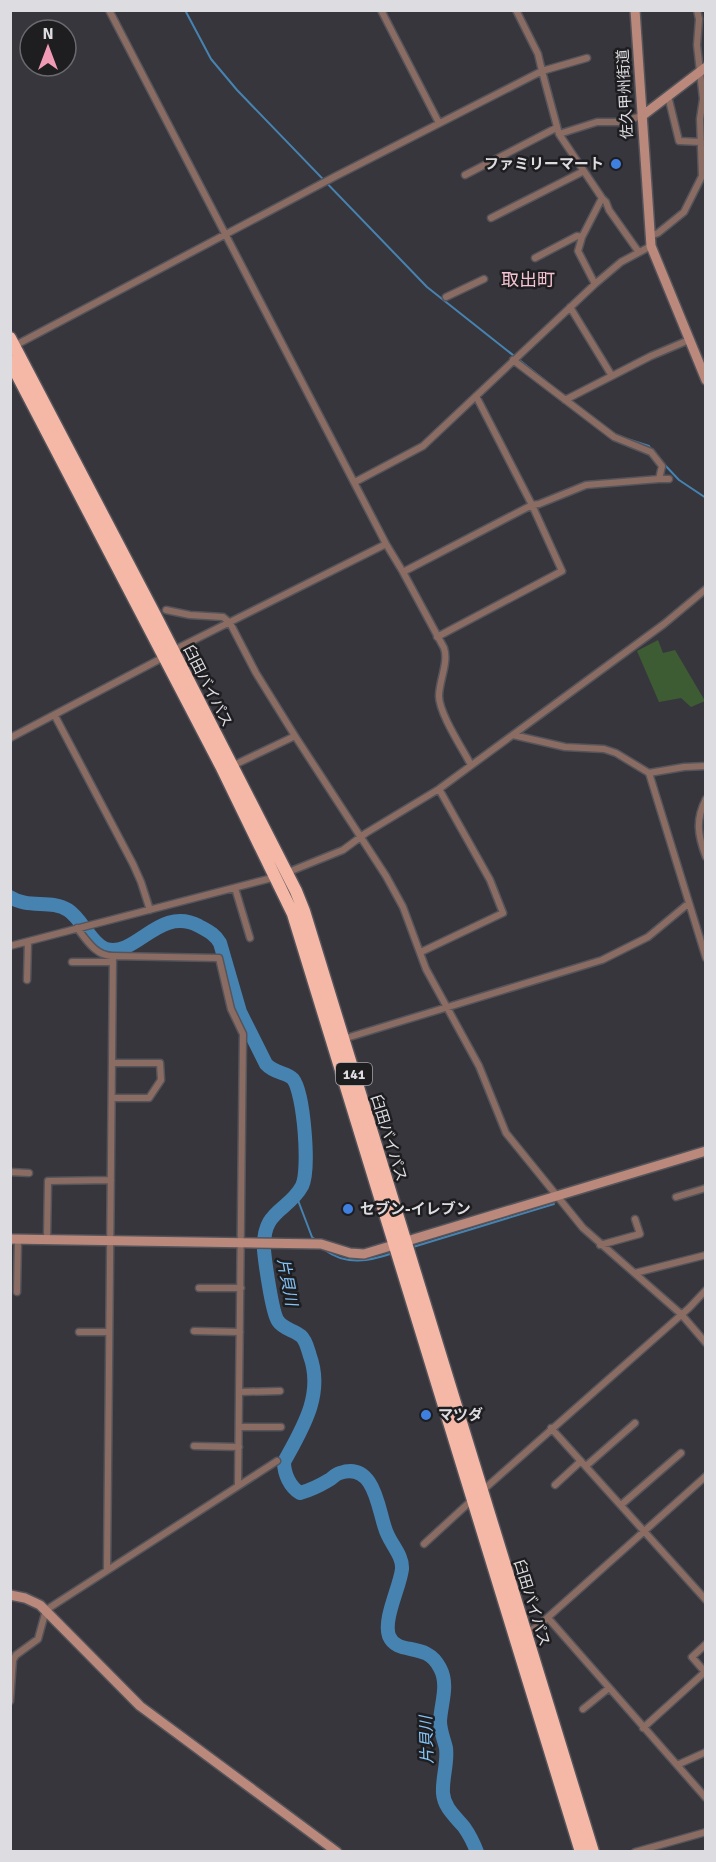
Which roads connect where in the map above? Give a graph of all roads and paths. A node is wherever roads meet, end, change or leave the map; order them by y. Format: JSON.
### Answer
{"nodes":[{"id":1,"x":109,"y":10,"type":"edge"},
{"id":2,"x":381,"y":10,"type":"edge"},
{"id":3,"x":516,"y":10,"type":"edge"},
{"id":4,"x":635,"y":10,"type":"edge"},
{"id":5,"x":697,"y":10,"type":"edge"},
{"id":6,"x":587,"y":58,"type":"dead end"},
{"id":7,"x":579,"y":60,"type":"junction"},
{"id":8,"x":703,"y":68,"type":"edge"},
{"id":9,"x":582,"y":69,"type":"dead end"},
{"id":10,"x":542,"y":72,"type":"junction"},
{"id":11,"x":669,"y":96,"type":"junction"},
{"id":12,"x":642,"y":116,"type":"junction"},
{"id":13,"x":439,"y":123,"type":"junction"},
{"id":14,"x":558,"y":131,"type":"junction"},
{"id":15,"x":701,"y":142,"type":"junction"},
{"id":16,"x":584,"y":171,"type":"junction"},
{"id":17,"x":465,"y":175,"type":"dead end"},
{"id":18,"x":703,"y":184,"type":"edge"},
{"id":19,"x":602,"y":198,"type":"junction"},
{"id":20,"x":491,"y":218,"type":"dead end"},
{"id":21,"x":225,"y":236,"type":"junction"},
{"id":22,"x":582,"y":237,"type":"junction"},
{"id":23,"x":650,"y":241,"type":"junction"},
{"id":24,"x":638,"y":251,"type":"junction"},
{"id":25,"x":535,"y":258,"type":"dead end"},
{"id":26,"x":484,"y":279,"type":"dead end"},
{"id":27,"x":595,"y":284,"type":"junction"},
{"id":28,"x":446,"y":297,"type":"dead end"},
{"id":29,"x":570,"y":307,"type":"junction"},
{"id":30,"x":689,"y":340,"type":"junction"},
{"id":31,"x":12,"y":344,"type":"edge"},
{"id":32,"x":515,"y":358,"type":"junction"},
{"id":33,"x":10,"y":362,"type":"edge"},
{"id":34,"x":612,"y":376,"type":"junction"},
{"id":35,"x":705,"y":380,"type":"edge"},
{"id":36,"x":476,"y":396,"type":"junction"},
{"id":37,"x":567,"y":398,"type":"junction"},
{"id":38,"x":659,"y":479,"type":"junction"},
{"id":39,"x":669,"y":479,"type":"dead end"},
{"id":40,"x":355,"y":482,"type":"junction"},
{"id":41,"x":532,"y":505,"type":"junction"},
{"id":42,"x":386,"y":544,"type":"junction"},
{"id":43,"x":403,"y":572,"type":"junction"},
{"id":44,"x":705,"y":589,"type":"edge"},
{"id":45,"x":166,"y":610,"type":"dead end"},
{"id":46,"x":230,"y":623,"type":"junction"},
{"id":47,"x":437,"y":636,"type":"junction"},
{"id":48,"x":169,"y":654,"type":"junction"},
{"id":49,"x":56,"y":716,"type":"junction"},
{"id":50,"x":513,"y":735,"type":"junction"},
{"id":51,"x":295,"y":736,"type":"junction"},
{"id":52,"x":10,"y":738,"type":"edge"},
{"id":53,"x":471,"y":765,"type":"junction"},
{"id":54,"x":232,"y":766,"type":"junction"},
{"id":55,"x":705,"y":766,"type":"edge"},
{"id":56,"x":649,"y":773,"type":"junction"},
{"id":57,"x":439,"y":789,"type":"junction"},
{"id":58,"x":705,"y":799,"type":"edge"},
{"id":59,"x":360,"y":838,"type":"junction"},
{"id":60,"x":705,"y":857,"type":"edge"},
{"id":61,"x":282,"y":875,"type":"junction"},
{"id":62,"x":235,"y":888,"type":"junction"},
{"id":63,"x":689,"y":903,"type":"junction"},
{"id":64,"x":150,"y":910,"type":"junction"},
{"id":65,"x":78,"y":928,"type":"junction"},
{"id":66,"x":250,"y":938,"type":"dead end"},
{"id":67,"x":28,"y":942,"type":"junction"},
{"id":68,"x":10,"y":946,"type":"edge"},
{"id":69,"x":421,"y":952,"type":"junction"},
{"id":70,"x":705,"y":958,"type":"edge"},
{"id":71,"x":113,"y":959,"type":"junction"},
{"id":72,"x":72,"y":962,"type":"dead end"},
{"id":73,"x":27,"y":980,"type":"dead end"},
{"id":74,"x":447,"y":1008,"type":"junction"},
{"id":75,"x":343,"y":1039,"type":"junction"},
{"id":76,"x":112,"y":1063,"type":"junction"},
{"id":77,"x":112,"y":1098,"type":"junction"},
{"id":78,"x":705,"y":1151,"type":"edge"},
{"id":79,"x":10,"y":1172,"type":"edge"},
{"id":80,"x":29,"y":1173,"type":"dead end"},
{"id":81,"x":111,"y":1180,"type":"junction"},
{"id":82,"x":705,"y":1188,"type":"edge"},
{"id":83,"x":557,"y":1196,"type":"junction"},
{"id":84,"x":676,"y":1197,"type":"dead end"},
{"id":85,"x":636,"y":1220,"type":"dead end"},
{"id":86,"x":14,"y":1239,"type":"edge"},
{"id":87,"x":47,"y":1239,"type":"junction"},
{"id":88,"x":110,"y":1240,"type":"junction"},
{"id":89,"x":242,"y":1242,"type":"junction"},
{"id":90,"x":400,"y":1243,"type":"junction"},
{"id":91,"x":600,"y":1245,"type":"junction"},
{"id":92,"x":705,"y":1256,"type":"edge"},
{"id":93,"x":635,"y":1273,"type":"junction"},
{"id":94,"x":199,"y":1288,"type":"dead end"},
{"id":95,"x":241,"y":1288,"type":"junction"},
{"id":96,"x":705,"y":1290,"type":"edge"},
{"id":97,"x":17,"y":1292,"type":"dead end"},
{"id":98,"x":681,"y":1314,"type":"junction"},
{"id":99,"x":194,"y":1331,"type":"dead end"},
{"id":100,"x":79,"y":1332,"type":"dead end"},
{"id":101,"x":109,"y":1332,"type":"junction"},
{"id":102,"x":240,"y":1332,"type":"junction"},
{"id":103,"x":705,"y":1343,"type":"edge"},
{"id":104,"x":280,"y":1391,"type":"dead end"},
{"id":105,"x":240,"y":1392,"type":"junction"},
{"id":106,"x":635,"y":1424,"type":"dead end"},
{"id":107,"x":239,"y":1427,"type":"junction"},
{"id":108,"x":281,"y":1427,"type":"dead end"},
{"id":109,"x":551,"y":1428,"type":"junction"},
{"id":110,"x":194,"y":1446,"type":"dead end"},
{"id":111,"x":239,"y":1448,"type":"junction"},
{"id":112,"x":681,"y":1453,"type":"dead end"},
{"id":113,"x":277,"y":1461,"type":"dead end"},
{"id":114,"x":584,"y":1463,"type":"junction"},
{"id":115,"x":705,"y":1476,"type":"edge"},
{"id":116,"x":238,"y":1485,"type":"junction"},
{"id":117,"x":555,"y":1485,"type":"dead end"},
{"id":118,"x":483,"y":1490,"type":"junction"},
{"id":119,"x":473,"y":1499,"type":"junction"},
{"id":120,"x":621,"y":1505,"type":"junction"},
{"id":121,"x":644,"y":1531,"type":"junction"},
{"id":122,"x":424,"y":1544,"type":"dead end"},
{"id":123,"x":107,"y":1569,"type":"junction"},
{"id":124,"x":10,"y":1595,"type":"edge"},
{"id":125,"x":705,"y":1600,"type":"edge"},
{"id":126,"x":46,"y":1610,"type":"junction"},
{"id":127,"x":548,"y":1618,"type":"junction"},
{"id":128,"x":525,"y":1633,"type":"junction"},
{"id":129,"x":705,"y":1644,"type":"edge"},
{"id":130,"x":705,"y":1672,"type":"edge"},
{"id":131,"x":609,"y":1688,"type":"junction"},
{"id":132,"x":10,"y":1701,"type":"edge"},
{"id":133,"x":584,"y":1709,"type":"dead end"},
{"id":134,"x":644,"y":1728,"type":"junction"},
{"id":135,"x":705,"y":1752,"type":"edge"},
{"id":136,"x":677,"y":1765,"type":"junction"},
{"id":137,"x":705,"y":1798,"type":"edge"},
{"id":138,"x":705,"y":1832,"type":"edge"},
{"id":139,"x":337,"y":1851,"type":"edge"},
{"id":140,"x":581,"y":1851,"type":"edge"},
{"id":141,"x":593,"y":1851,"type":"edge"},
{"id":142,"x":634,"y":1851,"type":"edge"}],
"edges":[{"from":1,"to":21,"type":"street"},
{"from":2,"to":13,"type":"street"},
{"from":3,"to":10,"type":"street"},
{"from":4,"to":12,"type":"street","name":"佐久甲州街道"},
{"from":5,"to":8,"type":"street"},
{"from":6,"to":7,"type":"street"},
{"from":7,"to":9,"type":"street"},
{"from":7,"to":10,"type":"street"},
{"from":8,"to":11,"type":"street"},
{"from":8,"to":15,"type":"street"},
{"from":10,"to":13,"type":"street"},
{"from":10,"to":14,"type":"street"},
{"from":11,"to":12,"type":"street"},
{"from":11,"to":15,"type":"street"},
{"from":12,"to":14,"type":"street"},
{"from":12,"to":23,"type":"street","name":"佐久甲州街道"},
{"from":13,"to":21,"type":"street"},
{"from":14,"to":16,"type":"street"},
{"from":14,"to":17,"type":"street"},
{"from":15,"to":18,"type":"street"},
{"from":16,"to":19,"type":"street"},
{"from":16,"to":20,"type":"street"},
{"from":18,"to":23,"type":"street"},
{"from":19,"to":22,"type":"street"},
{"from":19,"to":24,"type":"street"},
{"from":21,"to":31,"type":"street"},
{"from":21,"to":40,"type":"street"},
{"from":22,"to":25,"type":"street"},
{"from":22,"to":27,"type":"street"},
{"from":23,"to":24,"type":"street"},
{"from":23,"to":30,"type":"street","name":"佐久甲州街道"},
{"from":24,"to":27,"type":"street"},
{"from":26,"to":28,"type":"street"},
{"from":27,"to":29,"type":"street"},
{"from":29,"to":32,"type":"street"},
{"from":29,"to":34,"type":"street"},
{"from":30,"to":34,"type":"street"},
{"from":30,"to":35,"type":"street","name":"佐久甲州街道"},
{"from":31,"to":48,"type":"highway","name":"臼田バイパス","number":"141"},
{"from":32,"to":36,"type":"street"},
{"from":32,"to":37,"type":"street"},
{"from":33,"to":48,"type":"highway","name":"臼田バイパス","number":"141"},
{"from":34,"to":37,"type":"street"},
{"from":36,"to":40,"type":"street"},
{"from":36,"to":41,"type":"street"},
{"from":37,"to":38,"type":"street"},
{"from":38,"to":39,"type":"street"},
{"from":38,"to":41,"type":"street"},
{"from":40,"to":42,"type":"street"},
{"from":41,"to":43,"type":"street"},
{"from":41,"to":47,"type":"street"},
{"from":42,"to":43,"type":"street"},
{"from":42,"to":46,"type":"street"},
{"from":43,"to":47,"type":"street"},
{"from":44,"to":50,"type":"street"},
{"from":45,"to":46,"type":"street"},
{"from":46,"to":48,"type":"street"},
{"from":46,"to":51,"type":"street"},
{"from":47,"to":53,"type":"street"},
{"from":48,"to":49,"type":"street"},
{"from":48,"to":54,"type":"highway","name":"臼田バイパス","number":"141"},
{"from":48,"to":61,"type":"highway","name":"臼田バイパス","number":"141"},
{"from":49,"to":52,"type":"street"},
{"from":49,"to":64,"type":"street"},
{"from":50,"to":53,"type":"street"},
{"from":50,"to":56,"type":"street"},
{"from":51,"to":54,"type":"street"},
{"from":51,"to":59,"type":"street"},
{"from":53,"to":57,"type":"street"},
{"from":54,"to":61,"type":"highway","name":"臼田バイパス","number":"141"},
{"from":55,"to":56,"type":"street"},
{"from":56,"to":63,"type":"street"},
{"from":57,"to":59,"type":"street"},
{"from":57,"to":69,"type":"street"},
{"from":58,"to":60,"type":"street"},
{"from":59,"to":61,"type":"street"},
{"from":59,"to":69,"type":"street"},
{"from":61,"to":62,"type":"street"},
{"from":61,"to":75,"type":"highway","name":"臼田バイパス","number":"141"},
{"from":61,"to":90,"type":"highway","name":"臼田バイパス","number":"141"},
{"from":62,"to":64,"type":"street"},
{"from":62,"to":66,"type":"street"},
{"from":63,"to":70,"type":"street"},
{"from":63,"to":74,"type":"street"},
{"from":64,"to":65,"type":"street"},
{"from":65,"to":67,"type":"street"},
{"from":65,"to":71,"type":"street"},
{"from":67,"to":68,"type":"street"},
{"from":67,"to":73,"type":"street"},
{"from":69,"to":74,"type":"street"},
{"from":71,"to":72,"type":"street"},
{"from":71,"to":76,"type":"street"},
{"from":71,"to":89,"type":"street"},
{"from":74,"to":75,"type":"street"},
{"from":74,"to":83,"type":"street"},
{"from":75,"to":90,"type":"highway","name":"臼田バイパス","number":"141"},
{"from":76,"to":77,"type":"street"},
{"from":76,"to":77,"type":"street"},
{"from":77,"to":81,"type":"street"},
{"from":78,"to":83,"type":"street"},
{"from":79,"to":80,"type":"street"},
{"from":81,"to":87,"type":"street"},
{"from":81,"to":88,"type":"street"},
{"from":82,"to":84,"type":"street"},
{"from":83,"to":90,"type":"street"},
{"from":83,"to":91,"type":"street"},
{"from":85,"to":91,"type":"street"},
{"from":86,"to":87,"type":"street"},
{"from":86,"to":97,"type":"street"},
{"from":87,"to":88,"type":"street"},
{"from":88,"to":89,"type":"street"},
{"from":88,"to":101,"type":"street"},
{"from":89,"to":90,"type":"street"},
{"from":89,"to":95,"type":"street"},
{"from":90,"to":118,"type":"highway","name":"臼田バイパス","number":"141"},
{"from":90,"to":119,"type":"highway","name":"臼田バイパス","number":"141"},
{"from":91,"to":93,"type":"street"},
{"from":92,"to":93,"type":"street"},
{"from":93,"to":98,"type":"street"},
{"from":94,"to":95,"type":"street"},
{"from":95,"to":102,"type":"street"},
{"from":96,"to":98,"type":"street"},
{"from":98,"to":103,"type":"street"},
{"from":98,"to":109,"type":"street"},
{"from":99,"to":102,"type":"street"},
{"from":100,"to":101,"type":"street"},
{"from":101,"to":123,"type":"street"},
{"from":102,"to":105,"type":"street"},
{"from":104,"to":105,"type":"street"},
{"from":105,"to":107,"type":"street"},
{"from":106,"to":114,"type":"street"},
{"from":107,"to":108,"type":"street"},
{"from":107,"to":111,"type":"street"},
{"from":109,"to":114,"type":"street"},
{"from":109,"to":118,"type":"street"},
{"from":110,"to":111,"type":"street"},
{"from":111,"to":116,"type":"street"},
{"from":112,"to":120,"type":"street"},
{"from":113,"to":116,"type":"street"},
{"from":114,"to":117,"type":"street"},
{"from":114,"to":120,"type":"street"},
{"from":115,"to":121,"type":"street"},
{"from":116,"to":123,"type":"street"},
{"from":118,"to":119,"type":"street"},
{"from":118,"to":128,"type":"highway","name":"臼田バイパス","number":"141"},
{"from":119,"to":122,"type":"street"},
{"from":119,"to":140,"type":"highway","name":"臼田バイパス","number":"141"},
{"from":120,"to":121,"type":"street"},
{"from":121,"to":125,"type":"street"},
{"from":121,"to":127,"type":"street"},
{"from":123,"to":126,"type":"street"},
{"from":124,"to":126,"type":"street"},
{"from":126,"to":132,"type":"street"},
{"from":126,"to":139,"type":"street"},
{"from":127,"to":128,"type":"street"},
{"from":127,"to":131,"type":"street"},
{"from":128,"to":141,"type":"highway","name":"臼田バイパス","number":"141"},
{"from":129,"to":130,"type":"street"},
{"from":130,"to":134,"type":"street"},
{"from":131,"to":133,"type":"street"},
{"from":131,"to":134,"type":"street"},
{"from":134,"to":136,"type":"street"},
{"from":135,"to":136,"type":"street"},
{"from":136,"to":137,"type":"street"},
{"from":138,"to":142,"type":"street"}]}
